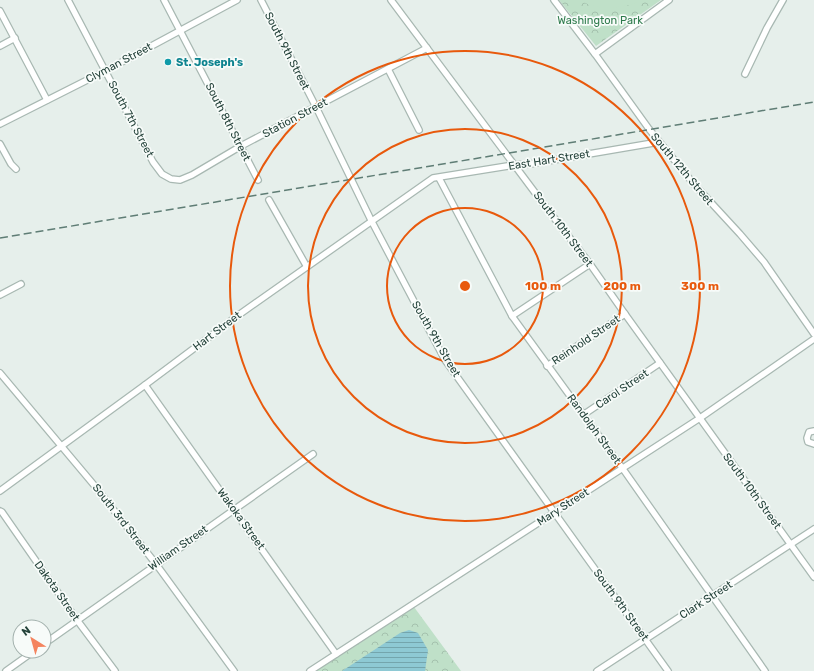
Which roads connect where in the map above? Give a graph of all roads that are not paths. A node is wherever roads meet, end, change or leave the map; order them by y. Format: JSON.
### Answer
{"nodes":[{"id":1,"x":68,"y":0,"type":"edge"},
{"id":2,"x":164,"y":0,"type":"edge"},
{"id":3,"x":237,"y":0,"type":"edge"},
{"id":4,"x":261,"y":0,"type":"edge"},
{"id":5,"x":391,"y":0,"type":"edge"},
{"id":6,"x":554,"y":0,"type":"edge"},
{"id":7,"x":669,"y":0,"type":"edge"},
{"id":8,"x":783,"y":0,"type":"edge"},
{"id":9,"x":0,"y":11,"type":"edge"},
{"id":10,"x":180,"y":30,"type":"junction"},
{"id":11,"x":15,"y":38,"type":"junction"},
{"id":12,"x":0,"y":46,"type":"edge"},
{"id":13,"x":427,"y":48,"type":"junction"},
{"id":14,"x":595,"y":54,"type":"junction"},
{"id":15,"x":388,"y":69,"type":"junction"},
{"id":16,"x":105,"y":70,"type":"junction"},
{"id":17,"x":745,"y":74,"type":"dead end"},
{"id":18,"x":47,"y":100,"type":"junction"},
{"id":19,"x":316,"y":107,"type":"junction"},
{"id":20,"x":0,"y":124,"type":"edge"},
{"id":21,"x":419,"y":130,"type":"dead end"},
{"id":22,"x":659,"y":142,"type":"junction"},
{"id":23,"x":0,"y":144,"type":"edge"},
{"id":24,"x":241,"y":146,"type":"junction"},
{"id":25,"x":514,"y":165,"type":"junction"},
{"id":26,"x":16,"y":169,"type":"dead end"},
{"id":27,"x":162,"y":174,"type":"joint"},
{"id":28,"x":439,"y":178,"type":"junction"},
{"id":29,"x":258,"y":180,"type":"dead end"},
{"id":30,"x":269,"y":200,"type":"dead end"},
{"id":31,"x":371,"y":220,"type":"junction"},
{"id":32,"x":590,"y":264,"type":"junction"},
{"id":33,"x":308,"y":267,"type":"junction"},
{"id":34,"x":21,"y":284,"type":"dead end"},
{"id":35,"x":0,"y":295,"type":"edge"},
{"id":36,"x":625,"y":314,"type":"junction"},
{"id":37,"x":512,"y":316,"type":"junction"},
{"id":38,"x":814,"y":334,"type":"edge"},
{"id":39,"x":814,"y":339,"type":"edge"},
{"id":40,"x":660,"y":363,"type":"junction"},
{"id":41,"x":547,"y":366,"type":"junction"},
{"id":42,"x":0,"y":373,"type":"edge"},
{"id":43,"x":145,"y":385,"type":"junction"},
{"id":44,"x":583,"y":415,"type":"junction"},
{"id":45,"x":700,"y":418,"type":"junction"},
{"id":46,"x":814,"y":431,"type":"edge"},
{"id":47,"x":814,"y":444,"type":"edge"},
{"id":48,"x":61,"y":446,"type":"junction"},
{"id":49,"x":313,"y":454,"type":"dead end"},
{"id":50,"x":623,"y":469,"type":"junction"},
{"id":51,"x":0,"y":491,"type":"edge"},
{"id":52,"x":234,"y":510,"type":"junction"},
{"id":53,"x":0,"y":512,"type":"edge"},
{"id":54,"x":554,"y":512,"type":"junction"},
{"id":55,"x":814,"y":529,"type":"edge"},
{"id":56,"x":790,"y":544,"type":"junction"},
{"id":57,"x":156,"y":564,"type":"junction"},
{"id":58,"x":814,"y":577,"type":"edge"},
{"id":59,"x":712,"y":596,"type":"junction"},
{"id":60,"x":77,"y":620,"type":"junction"},
{"id":61,"x":52,"y":638,"type":"edge"},
{"id":62,"x":646,"y":639,"type":"junction"},
{"id":63,"x":336,"y":654,"type":"junction"},
{"id":64,"x":23,"y":659,"type":"edge"},
{"id":65,"x":6,"y":671,"type":"edge"},
{"id":66,"x":115,"y":671,"type":"edge"},
{"id":67,"x":234,"y":671,"type":"edge"},
{"id":68,"x":310,"y":671,"type":"edge"},
{"id":69,"x":597,"y":671,"type":"edge"},
{"id":70,"x":668,"y":671,"type":"edge"},
{"id":71,"x":766,"y":671,"type":"edge"}],
"edges":[{"from":1,"to":16,"type":"street","name":"South 7th Street"},
{"from":2,"to":10,"type":"street","name":"South 8th Street"},
{"from":3,"to":10,"type":"street","name":"Clyman Street"},
{"from":4,"to":19,"type":"street","name":"South 9th Street"},
{"from":5,"to":13,"type":"street","name":"South 10th Street"},
{"from":6,"to":14,"type":"street","name":"South 12th Street"},
{"from":7,"to":14,"type":"street"},
{"from":8,"to":17,"type":"street"},
{"from":9,"to":11,"type":"street"},
{"from":10,"to":16,"type":"street","name":"Clyman Street"},
{"from":10,"to":24,"type":"street","name":"South 8th Street"},
{"from":11,"to":12,"type":"street"},
{"from":11,"to":18,"type":"street"},
{"from":13,"to":15,"type":"street","name":"Station Street"},
{"from":13,"to":25,"type":"street","name":"South 10th Street"},
{"from":14,"to":22,"type":"street","name":"South 12th Street"},
{"from":15,"to":19,"type":"street","name":"Station Street"},
{"from":15,"to":21,"type":"street"},
{"from":16,"to":18,"type":"street","name":"Clyman Street"},
{"from":16,"to":27,"type":"street","name":"South 7th Street"},
{"from":18,"to":20,"type":"street","name":"Clyman Street"},
{"from":19,"to":24,"type":"street","name":"Station Street"},
{"from":19,"to":31,"type":"street","name":"South 9th Street"},
{"from":22,"to":25,"type":"street","name":"East Hart Street"},
{"from":22,"to":38,"type":"street","name":"South 12th Street"},
{"from":23,"to":26,"type":"street"},
{"from":24,"to":27,"type":"street","name":"Station Street"},
{"from":24,"to":29,"type":"street","name":"South 8th Street"},
{"from":25,"to":28,"type":"street","name":"East Hart Street"},
{"from":25,"to":32,"type":"street","name":"South 10th Street"},
{"from":28,"to":31,"type":"street","name":"Hart Street"},
{"from":28,"to":37,"type":"street","name":"Randolph Street"},
{"from":30,"to":33,"type":"street"},
{"from":31,"to":33,"type":"street","name":"Hart Street"},
{"from":31,"to":54,"type":"street","name":"South 9th Street"},
{"from":32,"to":36,"type":"street","name":"South 10th Street"},
{"from":32,"to":37,"type":"street"},
{"from":33,"to":43,"type":"street","name":"Hart Street"},
{"from":34,"to":35,"type":"street"},
{"from":36,"to":40,"type":"street","name":"South 10th Street"},
{"from":36,"to":41,"type":"street","name":"Reinhold Street"},
{"from":37,"to":41,"type":"street","name":"Randolph Street"},
{"from":39,"to":45,"type":"street","name":"Mary Street"},
{"from":40,"to":44,"type":"street","name":"Carol Street"},
{"from":40,"to":45,"type":"street","name":"South 10th Street"},
{"from":41,"to":44,"type":"street","name":"Randolph Street"},
{"from":42,"to":48,"type":"street","name":"South 3rd Street"},
{"from":43,"to":48,"type":"street","name":"Hart Street"},
{"from":43,"to":52,"type":"street","name":"Wakoka Street"},
{"from":44,"to":50,"type":"street","name":"Randolph Street"},
{"from":45,"to":50,"type":"street","name":"Mary Street"},
{"from":45,"to":56,"type":"street","name":"South 10th Street"},
{"from":46,"to":47,"type":"street"},
{"from":48,"to":51,"type":"street","name":"Hart Street"},
{"from":48,"to":57,"type":"street","name":"South 3rd Street"},
{"from":49,"to":52,"type":"street","name":"William Street"},
{"from":50,"to":54,"type":"street","name":"Mary Street"},
{"from":50,"to":59,"type":"street","name":"Randolph Street"},
{"from":52,"to":57,"type":"street","name":"William Street"},
{"from":52,"to":63,"type":"street","name":"Wakoka Street"},
{"from":53,"to":60,"type":"street","name":"Dakota Street"},
{"from":54,"to":62,"type":"street","name":"South 9th Street"},
{"from":54,"to":63,"type":"street","name":"Mary Street"},
{"from":55,"to":56,"type":"street","name":"Clark Street"},
{"from":56,"to":58,"type":"street","name":"South 10th Street"},
{"from":56,"to":59,"type":"street","name":"Clark Street"},
{"from":57,"to":60,"type":"street","name":"William Street"},
{"from":57,"to":67,"type":"street","name":"South 3rd Street"},
{"from":59,"to":62,"type":"street","name":"Clark Street"},
{"from":59,"to":71,"type":"street","name":"Randolph Street"},
{"from":60,"to":61,"type":"street","name":"William Street"},
{"from":60,"to":66,"type":"street","name":"Dakota Street"},
{"from":62,"to":69,"type":"street","name":"Clark Street"},
{"from":62,"to":70,"type":"street","name":"South 9th Street"},
{"from":63,"to":68,"type":"street","name":"Mary Street"},
{"from":64,"to":65,"type":"street"}]}
